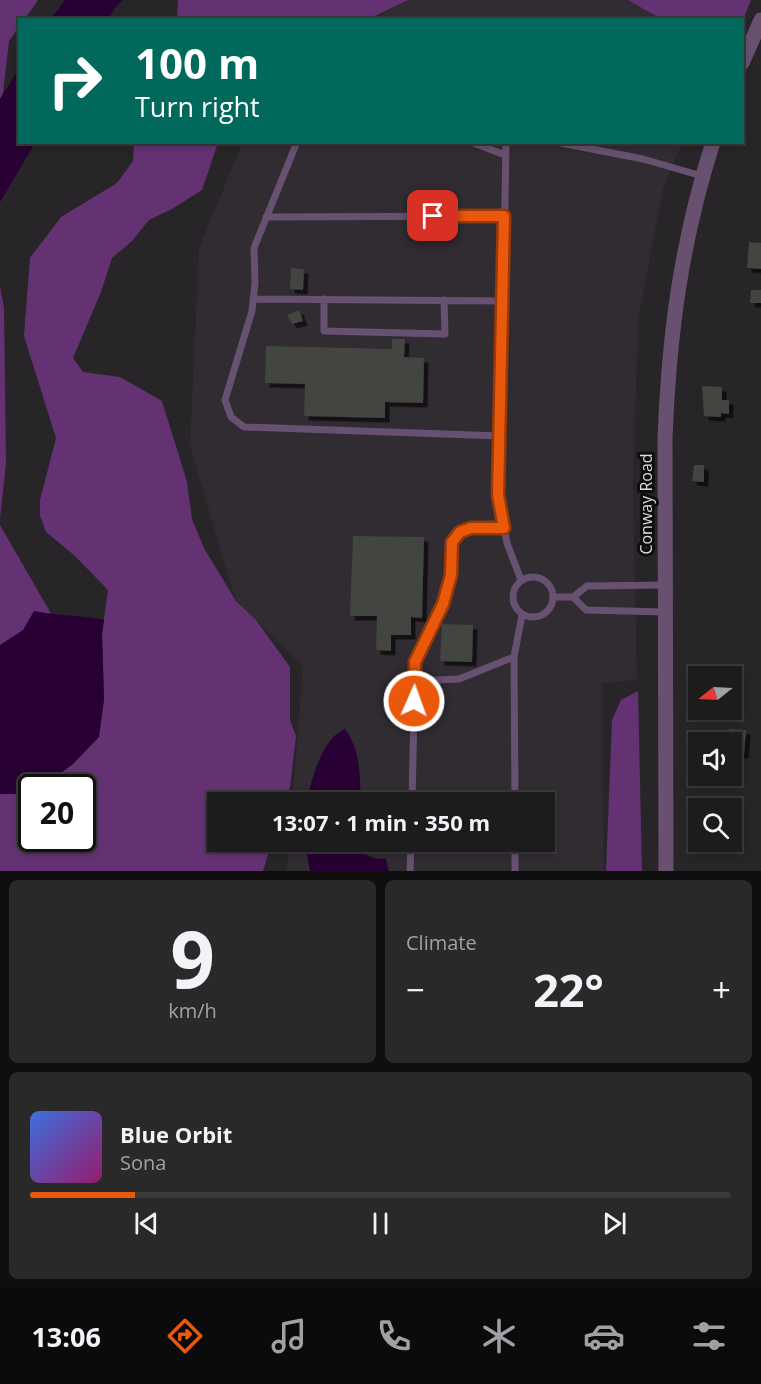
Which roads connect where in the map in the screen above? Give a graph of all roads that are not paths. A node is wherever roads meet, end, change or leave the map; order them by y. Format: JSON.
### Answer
{"nodes":[{"id":1,"x":761,"y":20,"type":"edge"},
{"id":2,"x":744,"y":58,"type":"edge"},
{"id":3,"x":296,"y":144,"type":"edge"},
{"id":4,"x":476,"y":144,"type":"edge"},
{"id":5,"x":506,"y":144,"type":"edge"},
{"id":6,"x":566,"y":144,"type":"edge"},
{"id":7,"x":712,"y":144,"type":"edge"},
{"id":8,"x":505,"y":155,"type":"junction"},
{"id":9,"x":703,"y":176,"type":"junction"},
{"id":10,"x":504,"y":216,"type":"junction"},
{"id":11,"x":266,"y":217,"type":"junction"},
{"id":12,"x":253,"y":299,"type":"junction"},
{"id":13,"x":324,"y":299,"type":"junction"},
{"id":14,"x":444,"y":300,"type":"junction"},
{"id":15,"x":503,"y":301,"type":"junction"},
{"id":16,"x":501,"y":436,"type":"junction"},
{"id":17,"x":504,"y":528,"type":"junction"},
{"id":18,"x":521,"y":580,"type":"junction"},
{"id":19,"x":664,"y":585,"type":"junction"},
{"id":20,"x":553,"y":597,"type":"junction"},
{"id":21,"x":573,"y":597,"type":"junction"},
{"id":22,"x":664,"y":612,"type":"junction"},
{"id":23,"x":522,"y":615,"type":"junction"},
{"id":24,"x":514,"y":657,"type":"junction"},
{"id":25,"x":415,"y":681,"type":"junction"},
{"id":26,"x":412,"y":792,"type":"edge"},
{"id":27,"x":515,"y":792,"type":"edge"},
{"id":28,"x":411,"y":852,"type":"edge"},
{"id":29,"x":515,"y":852,"type":"edge"},
{"id":30,"x":410,"y":871,"type":"edge"},
{"id":31,"x":515,"y":871,"type":"edge"},
{"id":32,"x":666,"y":871,"type":"edge"}],
"edges":[{"from":1,"to":2,"type":"street"},
{"from":3,"to":11,"type":"lane"},
{"from":4,"to":8,"type":"lane"},
{"from":5,"to":8,"type":"lane"},
{"from":6,"to":9,"type":"lane"},
{"from":7,"to":9,"type":"street","name":"Conway Road"},
{"from":8,"to":10,"type":"lane"},
{"from":9,"to":19,"type":"street","name":"Conway Road"},
{"from":10,"to":11,"type":"lane"},
{"from":10,"to":15,"type":"lane"},
{"from":11,"to":12,"type":"lane"},
{"from":12,"to":13,"type":"lane"},
{"from":12,"to":16,"type":"lane"},
{"from":13,"to":14,"type":"lane"},
{"from":13,"to":14,"type":"lane"},
{"from":14,"to":15,"type":"lane"},
{"from":15,"to":16,"type":"lane"},
{"from":16,"to":17,"type":"lane"},
{"from":17,"to":18,"type":"lane"},
{"from":17,"to":25,"type":"lane"},
{"from":18,"to":20,"type":"lane"},
{"from":18,"to":23,"type":"lane"},
{"from":19,"to":21,"type":"lane"},
{"from":19,"to":22,"type":"street","name":"Conway Road"},
{"from":20,"to":21,"type":"lane"},
{"from":20,"to":23,"type":"lane"},
{"from":21,"to":22,"type":"lane"},
{"from":22,"to":32,"type":"street","name":"Conway Road"},
{"from":23,"to":24,"type":"lane"},
{"from":24,"to":25,"type":"lane"},
{"from":24,"to":27,"type":"lane"},
{"from":25,"to":26,"type":"lane"},
{"from":28,"to":30,"type":"lane"},
{"from":29,"to":31,"type":"lane"}]}
